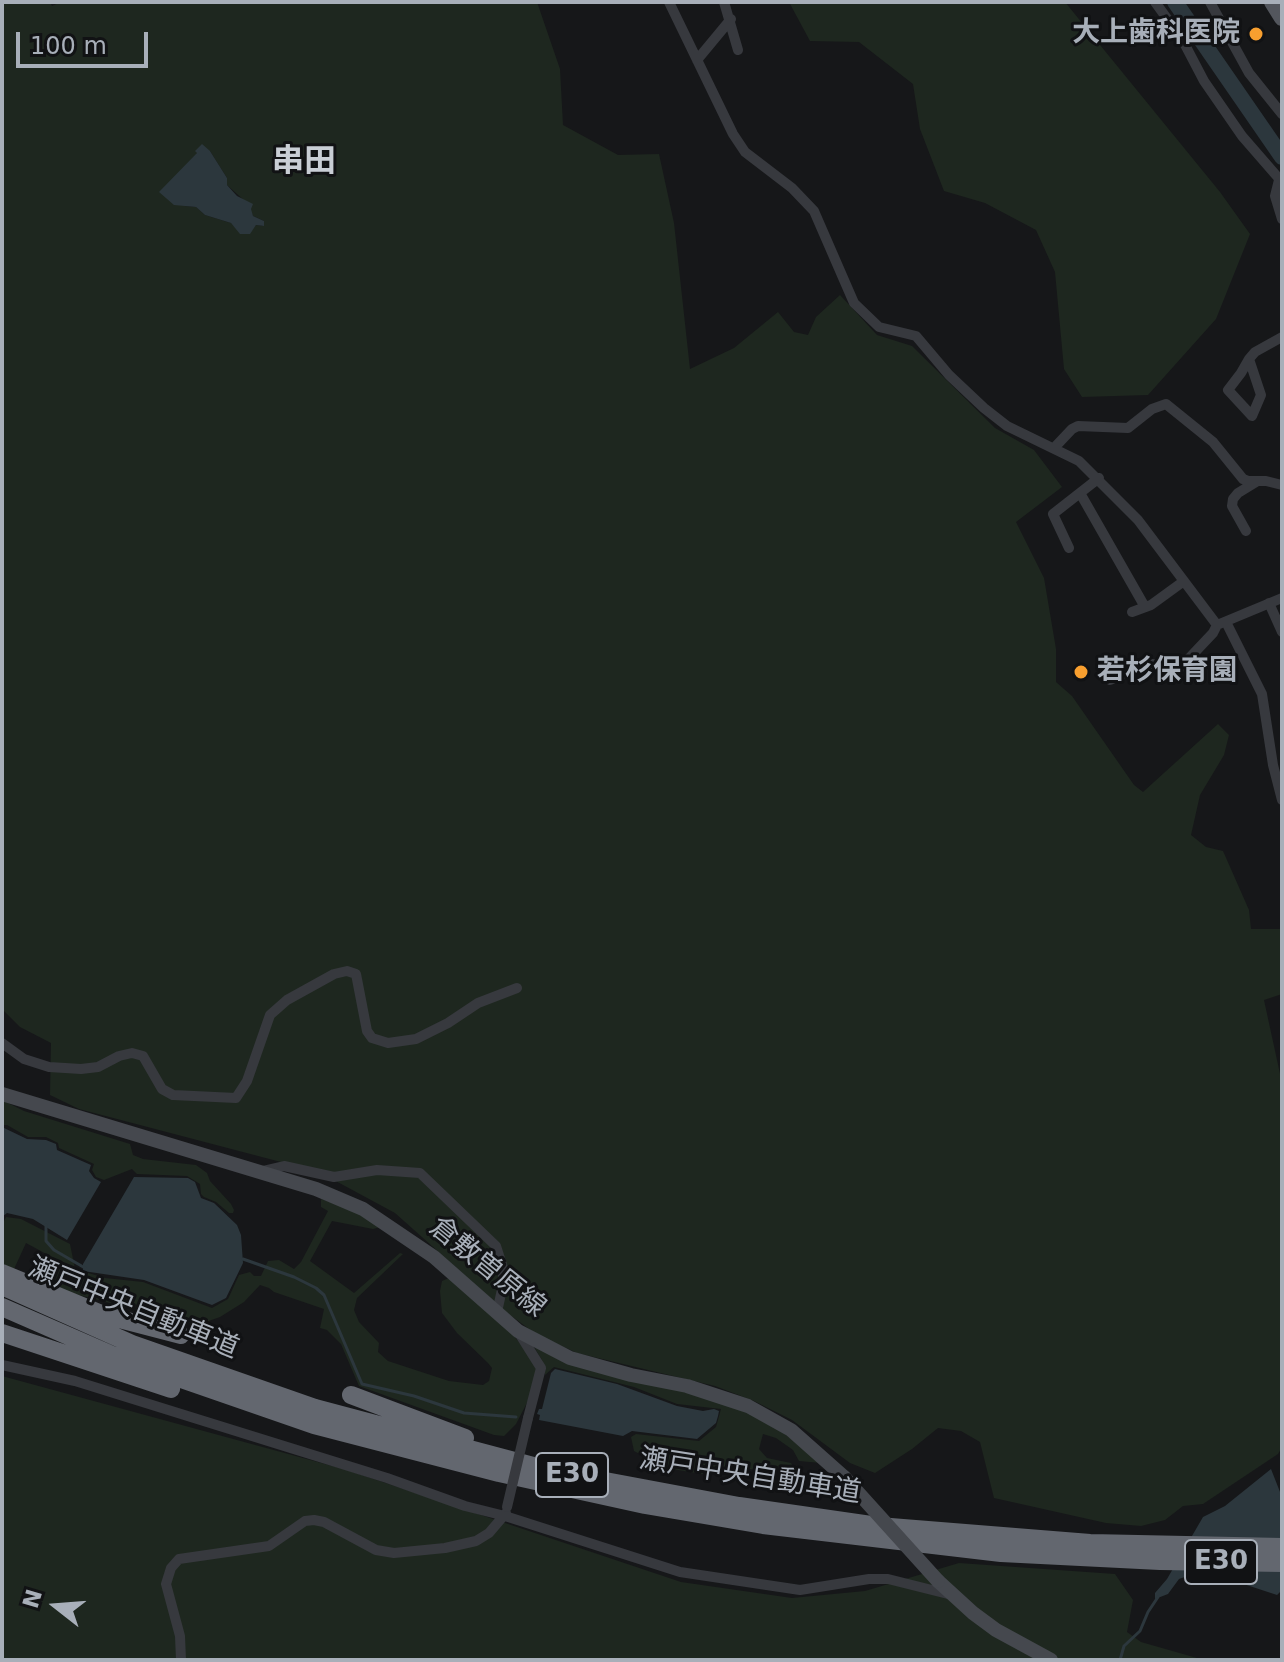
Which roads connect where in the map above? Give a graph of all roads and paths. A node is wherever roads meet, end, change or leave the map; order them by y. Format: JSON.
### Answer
{"nodes":[{"id":1,"x":669,"y":2,"type":"edge"},
{"id":2,"x":724,"y":2,"type":"edge"},
{"id":3,"x":1155,"y":2,"type":"edge"},
{"id":4,"x":1210,"y":2,"type":"edge"},
{"id":5,"x":1272,"y":2,"type":"edge"},
{"id":6,"x":1282,"y":18,"type":"edge"},
{"id":7,"x":731,"y":19,"type":"junction"},
{"id":8,"x":738,"y":50,"type":"dead end"},
{"id":9,"x":697,"y":60,"type":"junction"},
{"id":10,"x":1282,"y":114,"type":"edge"},
{"id":11,"x":1281,"y":180,"type":"edge"},
{"id":12,"x":1282,"y":219,"type":"edge"},
{"id":13,"x":1282,"y":337,"type":"edge"},
{"id":14,"x":1249,"y":359,"type":"junction"},
{"id":15,"x":1054,"y":448,"type":"junction"},
{"id":16,"x":1099,"y":478,"type":"junction"},
{"id":17,"x":1256,"y":482,"type":"junction"},
{"id":18,"x":1282,"y":485,"type":"edge"},
{"id":19,"x":1080,"y":493,"type":"junction"},
{"id":20,"x":1246,"y":531,"type":"dead end"},
{"id":21,"x":1069,"y":548,"type":"dead end"},
{"id":22,"x":1184,"y":581,"type":"junction"},
{"id":23,"x":1282,"y":598,"type":"edge"},
{"id":24,"x":1269,"y":603,"type":"junction"},
{"id":25,"x":1145,"y":607,"type":"junction"},
{"id":26,"x":1132,"y":612,"type":"dead end"},
{"id":27,"x":1222,"y":623,"type":"junction"},
{"id":28,"x":1282,"y":632,"type":"edge"},
{"id":29,"x":1110,"y":680,"type":"dead end"},
{"id":30,"x":1282,"y":800,"type":"edge"},
{"id":31,"x":517,"y":988,"type":"dead end"},
{"id":32,"x":2,"y":1043,"type":"edge"},
{"id":33,"x":2,"y":1094,"type":"edge"},
{"id":34,"x":258,"y":1172,"type":"junction"},
{"id":35,"x":2,"y":1273,"type":"edge"},
{"id":36,"x":2,"y":1286,"type":"edge"},
{"id":37,"x":2,"y":1307,"type":"edge"},
{"id":38,"x":497,"y":1312,"type":"junction"},
{"id":39,"x":518,"y":1331,"type":"junction"},
{"id":40,"x":2,"y":1333,"type":"edge"},
{"id":41,"x":181,"y":1335,"type":"dead end"},
{"id":42,"x":2,"y":1365,"type":"edge"},
{"id":43,"x":351,"y":1395,"type":"dead end"},
{"id":44,"x":314,"y":1425,"type":"junction"},
{"id":45,"x":552,"y":1471,"type":"junction"},
{"id":46,"x":506,"y":1511,"type":"junction"},
{"id":47,"x":1282,"y":1547,"type":"edge"},
{"id":48,"x":1164,"y":1554,"type":"junction"},
{"id":49,"x":1282,"y":1563,"type":"edge"},
{"id":50,"x":954,"y":1595,"type":"junction"},
{"id":51,"x":181,"y":1660,"type":"edge"},
{"id":52,"x":1051,"y":1660,"type":"edge"}],
"edges":[{"from":1,"to":9,"type":"street"},
{"from":2,"to":7,"type":"street"},
{"from":3,"to":11,"type":"street"},
{"from":4,"to":10,"type":"street"},
{"from":5,"to":6,"type":"main road"},
{"from":7,"to":8,"type":"street"},
{"from":7,"to":9,"type":"street"},
{"from":9,"to":15,"type":"street"},
{"from":11,"to":12,"type":"street"},
{"from":13,"to":14,"type":"street"},
{"from":14,"to":14,"type":"street"},
{"from":15,"to":16,"type":"street"},
{"from":15,"to":17,"type":"street"},
{"from":16,"to":19,"type":"street"},
{"from":16,"to":22,"type":"street"},
{"from":17,"to":18,"type":"street"},
{"from":17,"to":20,"type":"street"},
{"from":19,"to":21,"type":"street"},
{"from":19,"to":25,"type":"street"},
{"from":22,"to":25,"type":"street"},
{"from":22,"to":27,"type":"street"},
{"from":23,"to":24,"type":"street"},
{"from":24,"to":27,"type":"street"},
{"from":24,"to":28,"type":"street"},
{"from":25,"to":26,"type":"street"},
{"from":27,"to":29,"type":"street"},
{"from":27,"to":30,"type":"street"},
{"from":31,"to":32,"type":"street"},
{"from":33,"to":34,"type":"street","name":"倉敷曽原線"},
{"from":34,"to":38,"type":"street","name":"倉敷曽原線"},
{"from":34,"to":38,"type":"street"},
{"from":35,"to":41,"type":"highway"},
{"from":36,"to":45,"type":"highway","name":"瀬戸中央自動車道","number":"E30"},
{"from":37,"to":44,"type":"highway","name":"瀬戸中央自動車道","number":"E30"},
{"from":38,"to":39,"type":"street","name":"倉敷曽原線"},
{"from":39,"to":46,"type":"street","bridge":true},
{"from":39,"to":50,"type":"street","name":"倉敷曽原線","bridge":true},
{"from":40,"to":44,"type":"highway"},
{"from":42,"to":46,"type":"street"},
{"from":43,"to":45,"type":"highway"},
{"from":44,"to":48,"type":"highway","name":"瀬戸中央自動車道","number":"E30"},
{"from":45,"to":48,"type":"highway","name":"瀬戸中央自動車道","number":"E30"},
{"from":46,"to":50,"type":"street"},
{"from":46,"to":51,"type":"street"},
{"from":47,"to":48,"type":"highway","name":"瀬戸中央自動車道","number":"E30"},
{"from":48,"to":49,"type":"highway","name":"瀬戸中央自動車道","number":"E30"},
{"from":50,"to":52,"type":"street","name":"倉敷曽原線"}]}
